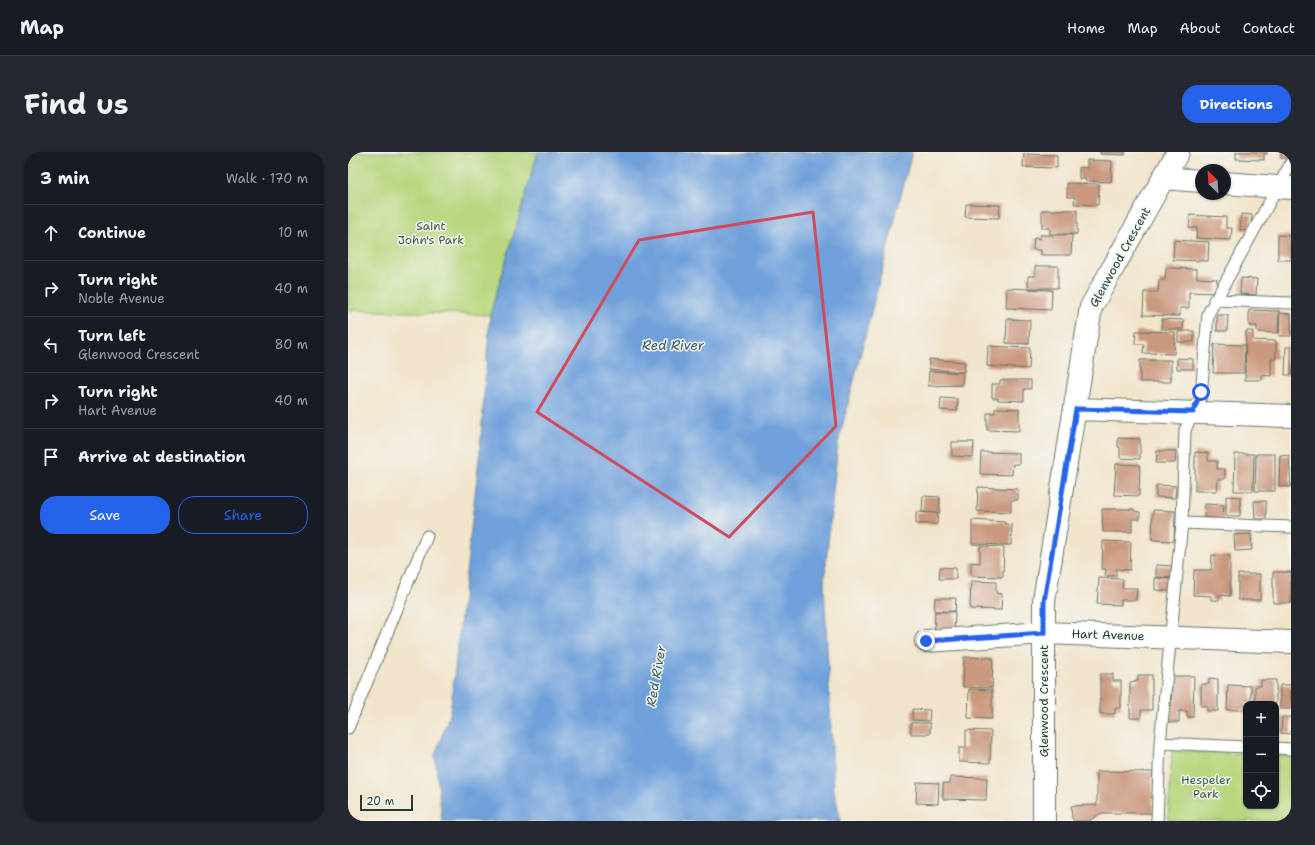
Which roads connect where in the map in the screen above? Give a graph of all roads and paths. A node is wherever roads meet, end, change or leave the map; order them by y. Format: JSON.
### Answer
{"nodes":[{"id":1,"x":1178,"y":152,"type":"edge"},
{"id":2,"x":1291,"y":163,"type":"edge"},
{"id":3,"x":1163,"y":178,"type":"junction"},
{"id":4,"x":1195,"y":181,"type":"edge"},
{"id":5,"x":1231,"y":184,"type":"edge"},
{"id":6,"x":1284,"y":188,"type":"edge"},
{"id":7,"x":1214,"y":300,"type":"junction"},
{"id":8,"x":1291,"y":303,"type":"edge"},
{"id":9,"x":1076,"y":409,"type":"junction"},
{"id":10,"x":1193,"y":412,"type":"junction"},
{"id":11,"x":1291,"y":416,"type":"edge"},
{"id":12,"x":1182,"y":522,"type":"junction"},
{"id":13,"x":1291,"y":527,"type":"edge"},
{"id":14,"x":427,"y":536,"type":"dead end"},
{"id":15,"x":1044,"y":633,"type":"junction"},
{"id":16,"x":1172,"y":637,"type":"junction"},
{"id":17,"x":926,"y":641,"type":"dead end"},
{"id":18,"x":1291,"y":642,"type":"edge"},
{"id":19,"x":348,"y":728,"type":"edge"},
{"id":20,"x":1160,"y":743,"type":"junction"},
{"id":21,"x":1243,"y":747,"type":"edge"},
{"id":22,"x":1279,"y":748,"type":"edge"},
{"id":23,"x":1291,"y":749,"type":"edge"},
{"id":24,"x":1044,"y":821,"type":"edge"},
{"id":25,"x":1158,"y":821,"type":"edge"}],
"edges":[{"from":1,"to":3,"type":"street","name":"Glenwood Crescent"},
{"from":2,"to":6,"type":"lane"},
{"from":3,"to":4,"type":"street"},
{"from":3,"to":9,"type":"street","name":"Glenwood Crescent"},
{"from":5,"to":6,"type":"street"},
{"from":6,"to":7,"type":"lane"},
{"from":7,"to":8,"type":"lane"},
{"from":7,"to":10,"type":"lane"},
{"from":9,"to":10,"type":"street"},
{"from":9,"to":15,"type":"street","name":"Glenwood Crescent"},
{"from":10,"to":11,"type":"street"},
{"from":10,"to":12,"type":"lane"},
{"from":12,"to":13,"type":"lane"},
{"from":12,"to":16,"type":"lane"},
{"from":14,"to":19,"type":"lane"},
{"from":15,"to":16,"type":"street","name":"Hart Avenue"},
{"from":15,"to":17,"type":"street","name":"Hart Avenue"},
{"from":15,"to":24,"type":"street","name":"Glenwood Crescent"},
{"from":16,"to":18,"type":"street","name":"Hart Avenue"},
{"from":16,"to":20,"type":"lane"},
{"from":20,"to":21,"type":"lane"},
{"from":20,"to":25,"type":"lane"},
{"from":22,"to":23,"type":"lane"}]}
